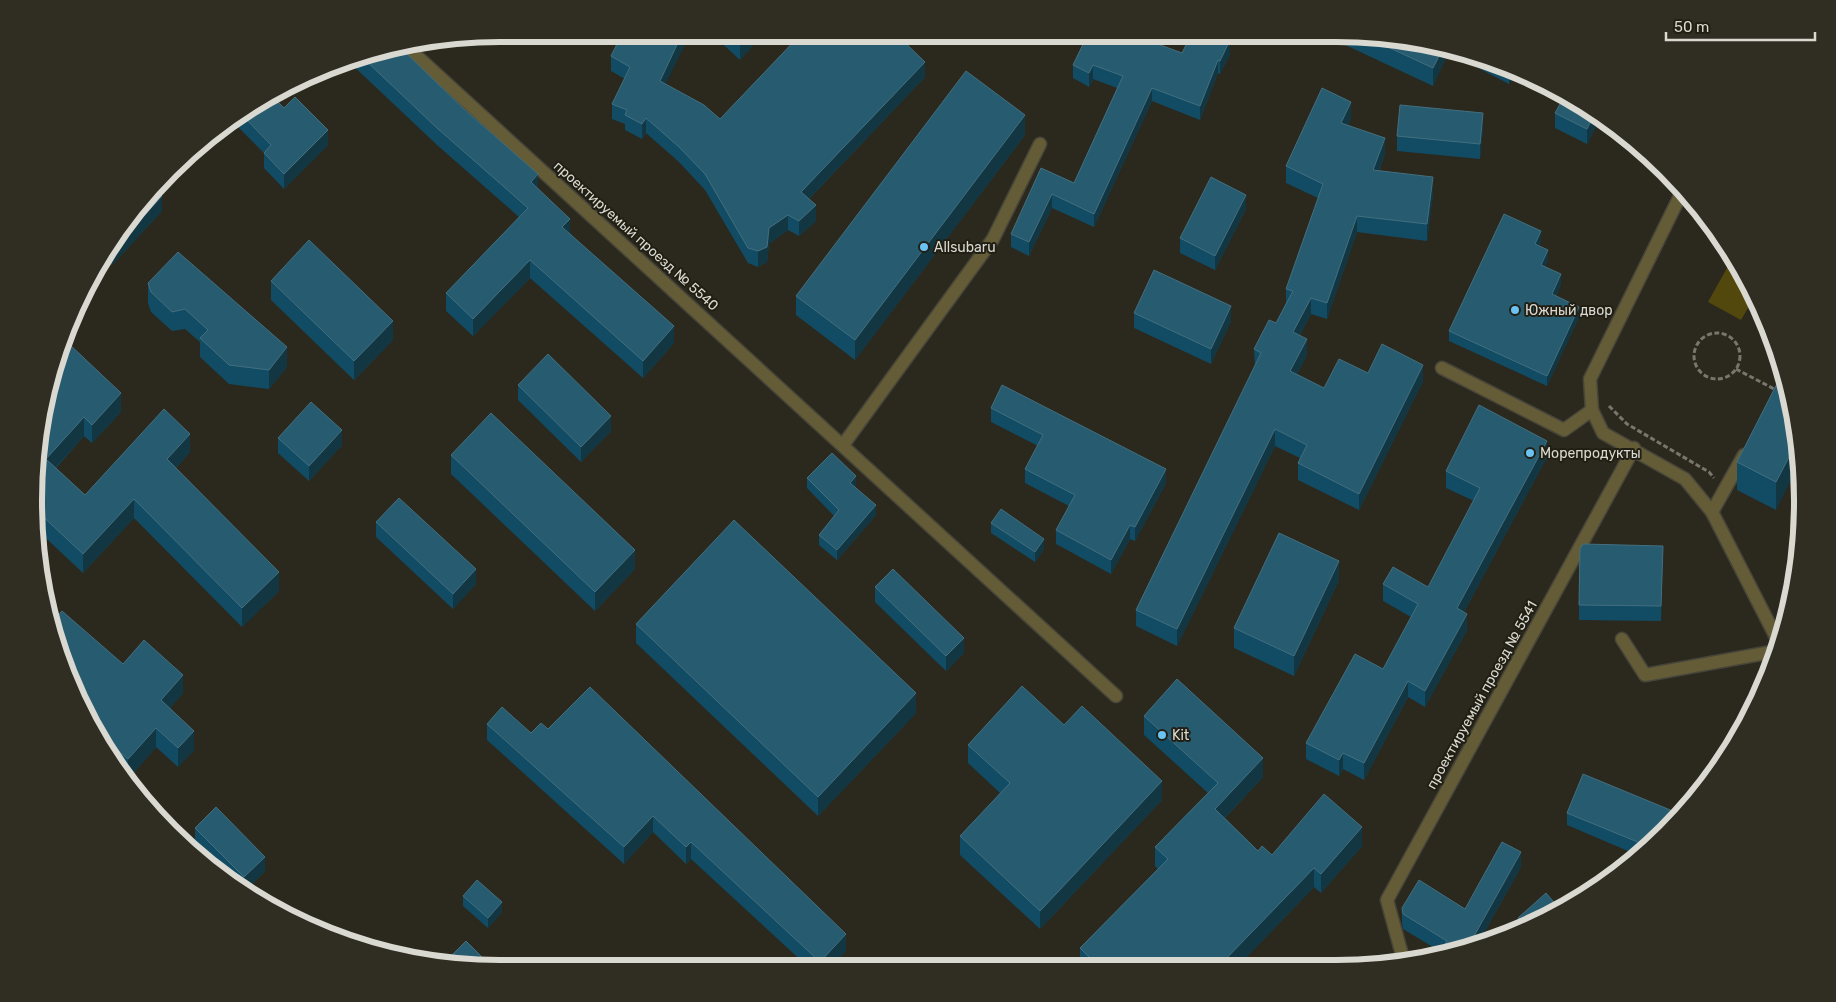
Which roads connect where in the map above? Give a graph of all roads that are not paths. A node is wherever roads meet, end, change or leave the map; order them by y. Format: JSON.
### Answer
{"nodes":[{"id":1,"x":412,"y":51,"type":"edge"},
{"id":2,"x":1040,"y":144,"type":"dead end"},
{"id":3,"x":1679,"y":198,"type":"edge"},
{"id":4,"x":1442,"y":368,"type":"dead end"},
{"id":5,"x":1592,"y":410,"type":"junction"},
{"id":6,"x":1751,"y":441,"type":"edge"},
{"id":7,"x":843,"y":445,"type":"junction"},
{"id":8,"x":1634,"y":448,"type":"junction"},
{"id":9,"x":1712,"y":512,"type":"junction"},
{"id":10,"x":1774,"y":631,"type":"edge"},
{"id":11,"x":1622,"y":639,"type":"dead end"},
{"id":12,"x":1767,"y":653,"type":"edge"},
{"id":13,"x":1116,"y":696,"type":"dead end"},
{"id":14,"x":1402,"y":955,"type":"edge"}],
"edges":[{"from":1,"to":7,"type":"street","name":"проектируемый проезд № 5540"},
{"from":2,"to":7,"type":"street"},
{"from":3,"to":5,"type":"street"},
{"from":4,"to":5,"type":"street"},
{"from":5,"to":8,"type":"street"},
{"from":6,"to":9,"type":"street"},
{"from":7,"to":13,"type":"street","name":"проектируемый проезд № 5540"},
{"from":8,"to":9,"type":"street"},
{"from":8,"to":14,"type":"street","name":"проектируемый проезд № 5541"},
{"from":9,"to":10,"type":"street"},
{"from":11,"to":12,"type":"street"}]}
